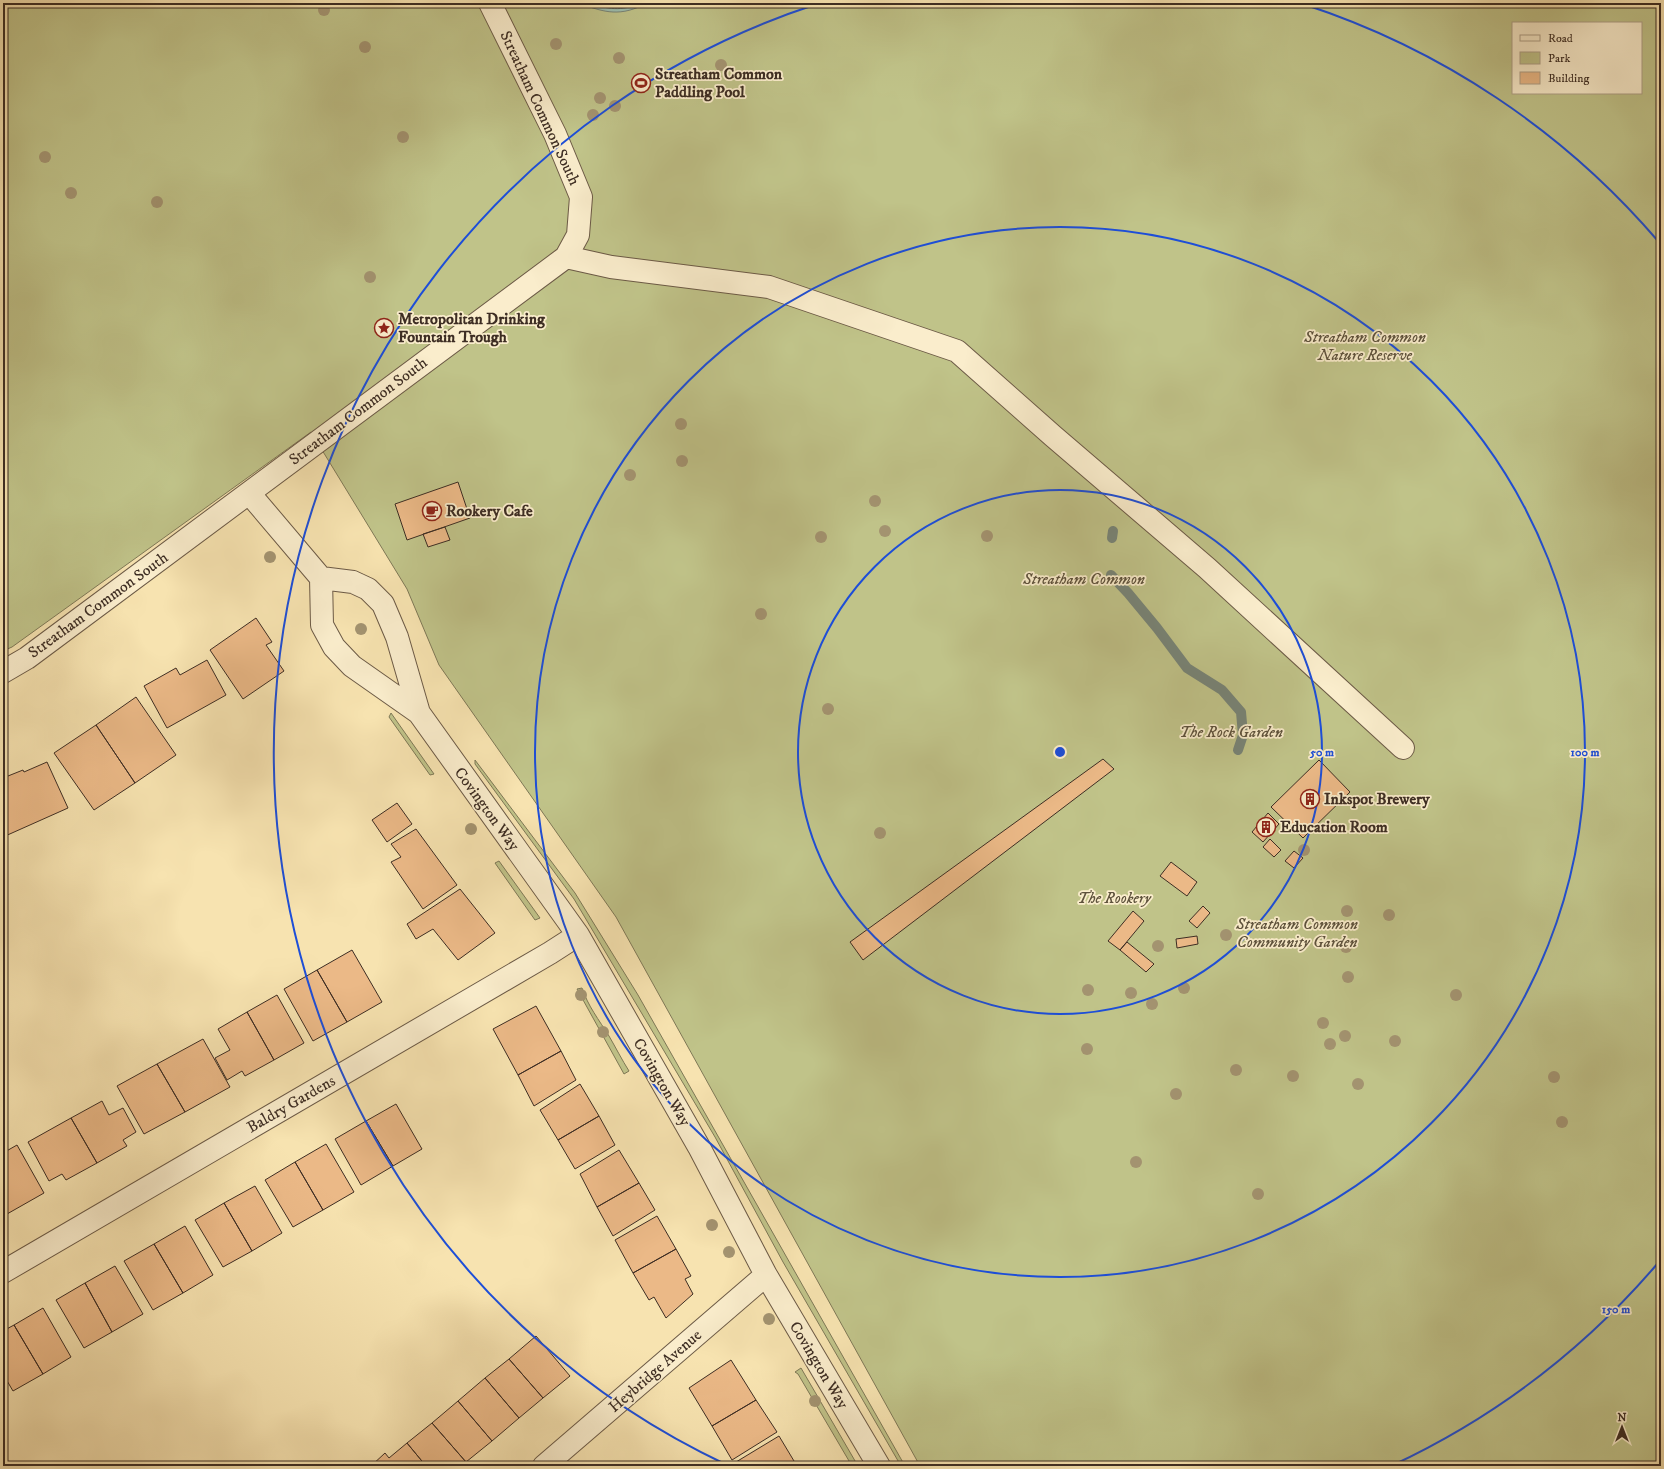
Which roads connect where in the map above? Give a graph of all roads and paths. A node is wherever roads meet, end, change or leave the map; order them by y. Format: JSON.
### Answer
{"nodes":[{"id":1,"x":490,"y":3,"type":"edge"},
{"id":2,"x":566,"y":257,"type":"junction"},
{"id":3,"x":248,"y":493,"type":"junction"},
{"id":4,"x":321,"y":578,"type":"junction"},
{"id":5,"x":3,"y":672,"type":"edge"},
{"id":6,"x":419,"y":714,"type":"junction"},
{"id":7,"x":1403,"y":748,"type":"dead end"},
{"id":8,"x":578,"y":935,"type":"junction"},
{"id":9,"x":3,"y":1272,"type":"edge"},
{"id":10,"x":766,"y":1275,"type":"junction"},
{"id":11,"x":544,"y":1466,"type":"edge"},
{"id":12,"x":879,"y":1466,"type":"edge"}],
"edges":[{"from":1,"to":2,"type":"street","name":"Streatham Common South"},
{"from":2,"to":3,"type":"street","name":"Streatham Common South"},
{"from":2,"to":7,"type":"street"},
{"from":3,"to":4,"type":"street"},
{"from":3,"to":5,"type":"street","name":"Streatham Common South"},
{"from":4,"to":6,"type":"street","name":"Covington Way"},
{"from":4,"to":6,"type":"street","name":"Covington Way"},
{"from":6,"to":8,"type":"street","name":"Covington Way"},
{"from":8,"to":9,"type":"street","name":"Baldry Gardens"},
{"from":8,"to":10,"type":"street","name":"Covington Way"},
{"from":10,"to":11,"type":"street","name":"Heybridge Avenue"},
{"from":10,"to":12,"type":"street","name":"Covington Way"}]}
